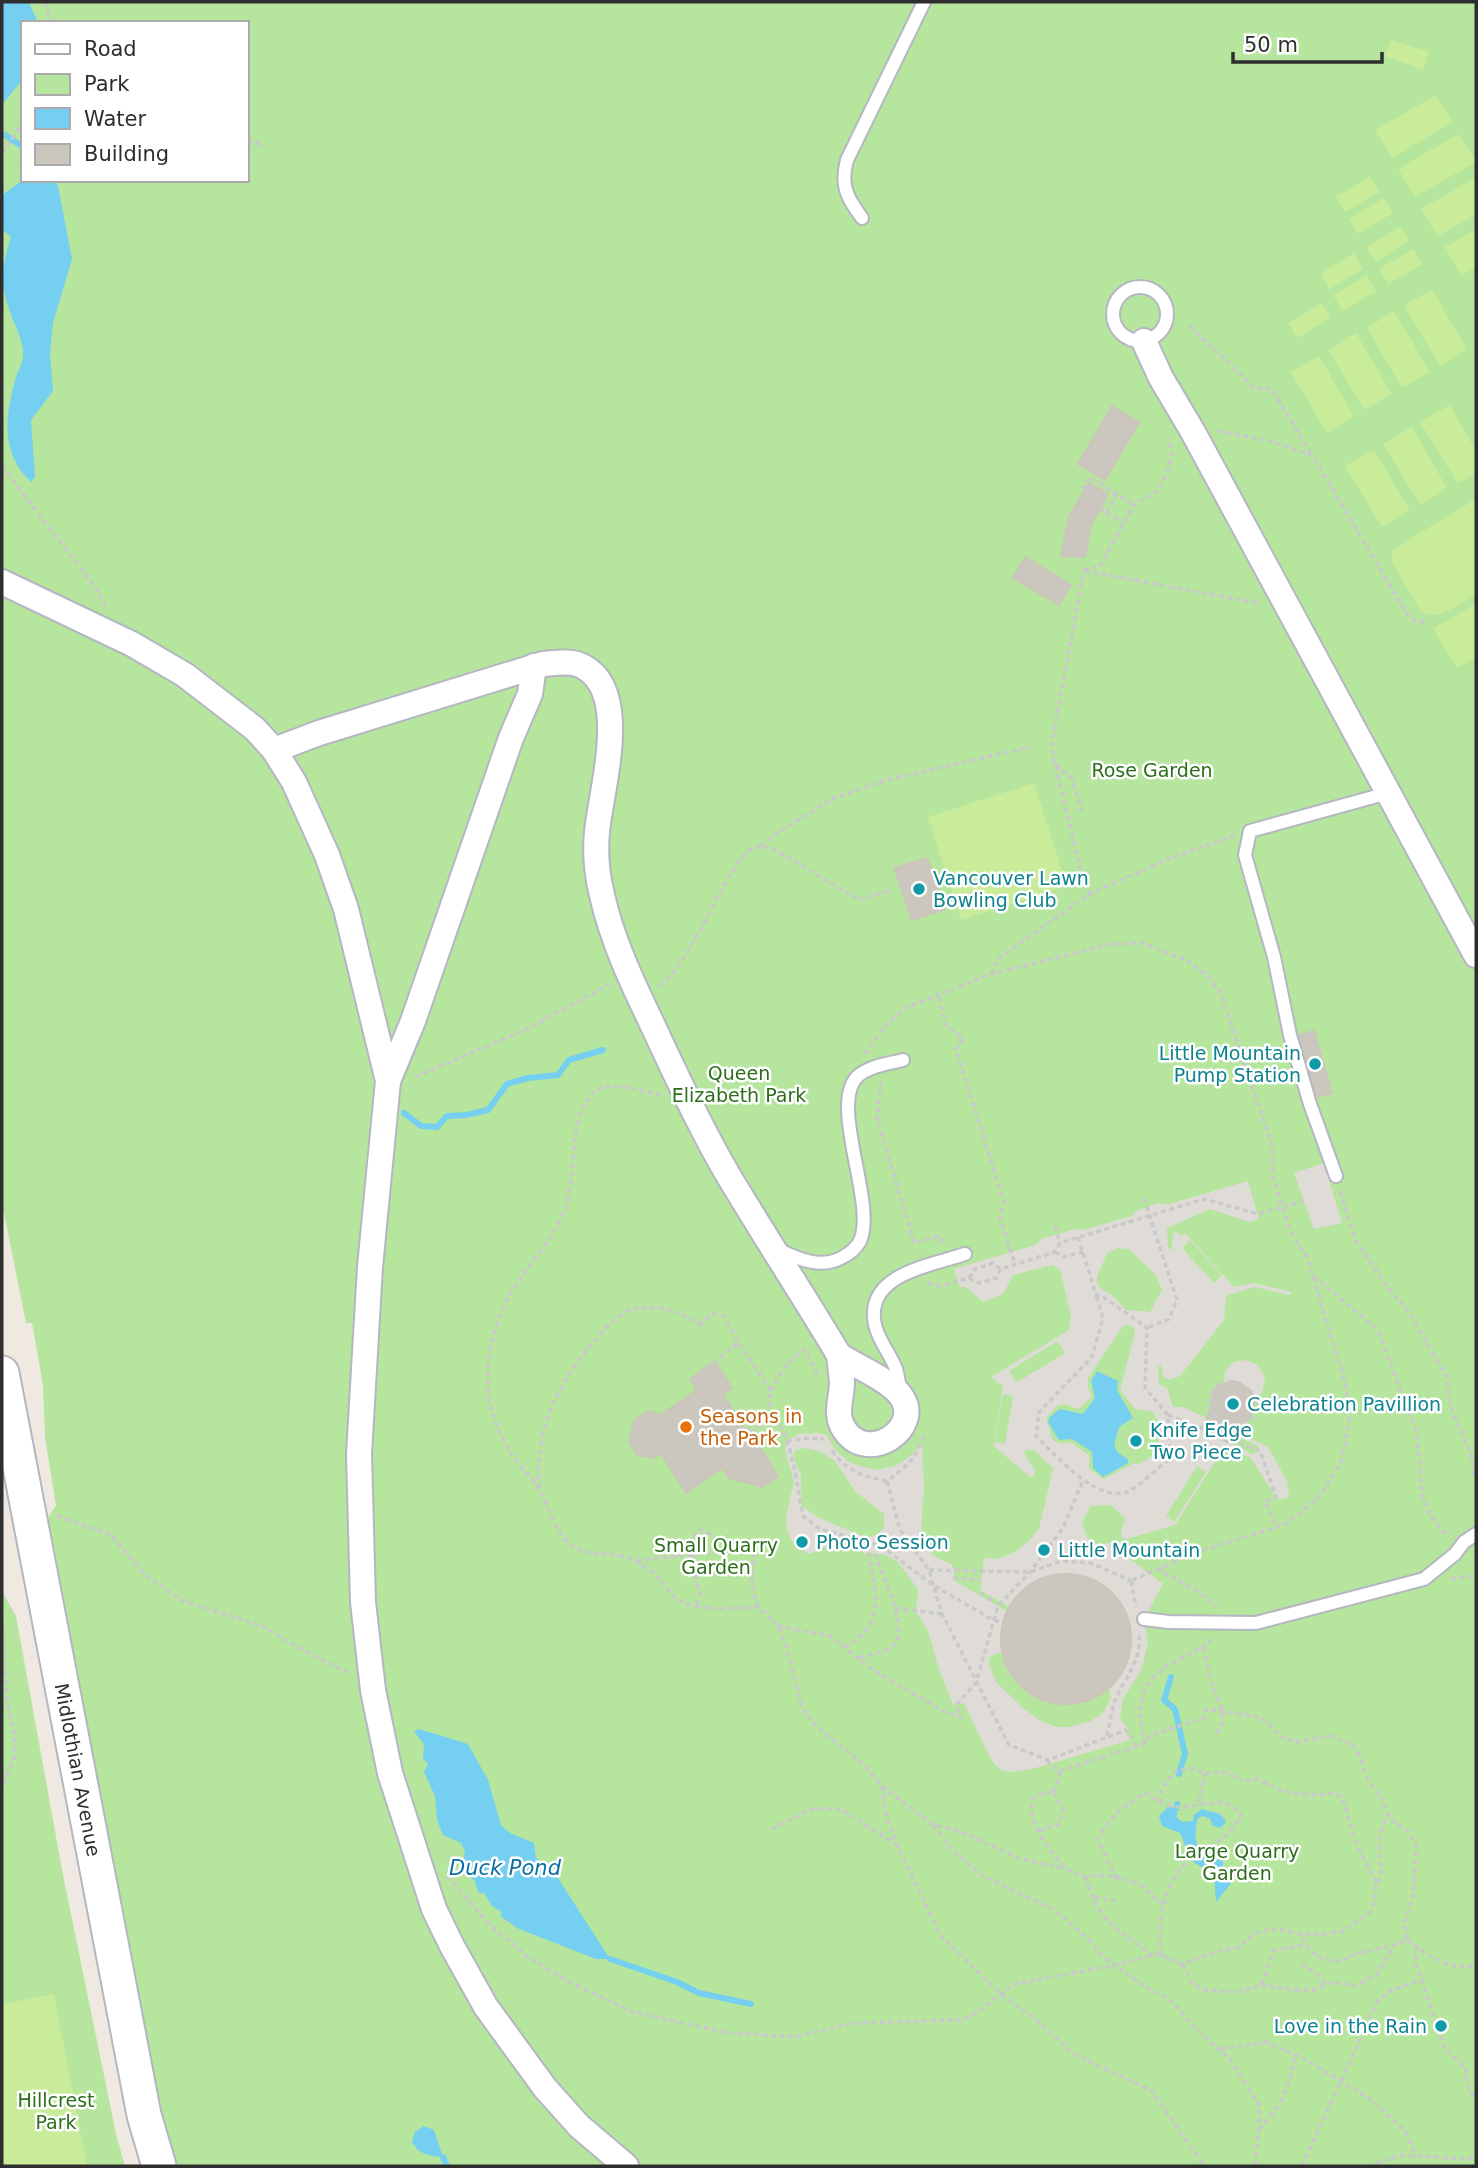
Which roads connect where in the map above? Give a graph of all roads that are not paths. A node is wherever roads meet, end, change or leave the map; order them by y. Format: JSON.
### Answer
{"nodes":[{"id":1,"x":924,"y":2,"type":"edge"},
{"id":2,"x":862,"y":218,"type":"dead end"},
{"id":3,"x":1144,"y":341,"type":"junction"},
{"id":4,"x":2,"y":582,"type":"edge"},
{"id":5,"x":534,"y":666,"type":"junction"},
{"id":6,"x":274,"y":750,"type":"junction"},
{"id":7,"x":1388,"y":793,"type":"junction"},
{"id":8,"x":1476,"y":955,"type":"edge"},
{"id":9,"x":903,"y":1060,"type":"dead end"},
{"id":10,"x":398,"y":1081,"type":"junction"},
{"id":11,"x":1336,"y":1177,"type":"road end"},
{"id":12,"x":773,"y":1247,"type":"junction"},
{"id":13,"x":965,"y":1254,"type":"dead end"},
{"id":14,"x":839,"y":1355,"type":"junction"},
{"id":15,"x":2,"y":1373,"type":"edge"},
{"id":16,"x":903,"y":1398,"type":"junction"},
{"id":17,"x":11,"y":1483,"type":"edge"},
{"id":18,"x":1476,"y":1534,"type":"edge"},
{"id":19,"x":1141,"y":1623,"type":"road end"},
{"id":20,"x":159,"y":2166,"type":"edge"},
{"id":21,"x":626,"y":2166,"type":"edge"}],
"edges":[{"from":1,"to":2,"type":"lane"},
{"from":3,"to":3,"type":"lane"},
{"from":3,"to":7,"type":"street"},
{"from":4,"to":6,"type":"street"},
{"from":5,"to":6,"type":"street"},
{"from":5,"to":10,"type":"street"},
{"from":5,"to":12,"type":"street"},
{"from":6,"to":10,"type":"street"},
{"from":7,"to":8,"type":"street"},
{"from":7,"to":11,"type":"lane"},
{"from":9,"to":12,"type":"lane"},
{"from":10,"to":21,"type":"street"},
{"from":12,"to":14,"type":"street"},
{"from":13,"to":16,"type":"lane"},
{"from":14,"to":16,"type":"street"},
{"from":14,"to":16,"type":"street"},
{"from":15,"to":17,"type":"street","name":"Midlothian Avenue"},
{"from":17,"to":20,"type":"street","name":"Midlothian Avenue"},
{"from":18,"to":19,"type":"lane"}]}
